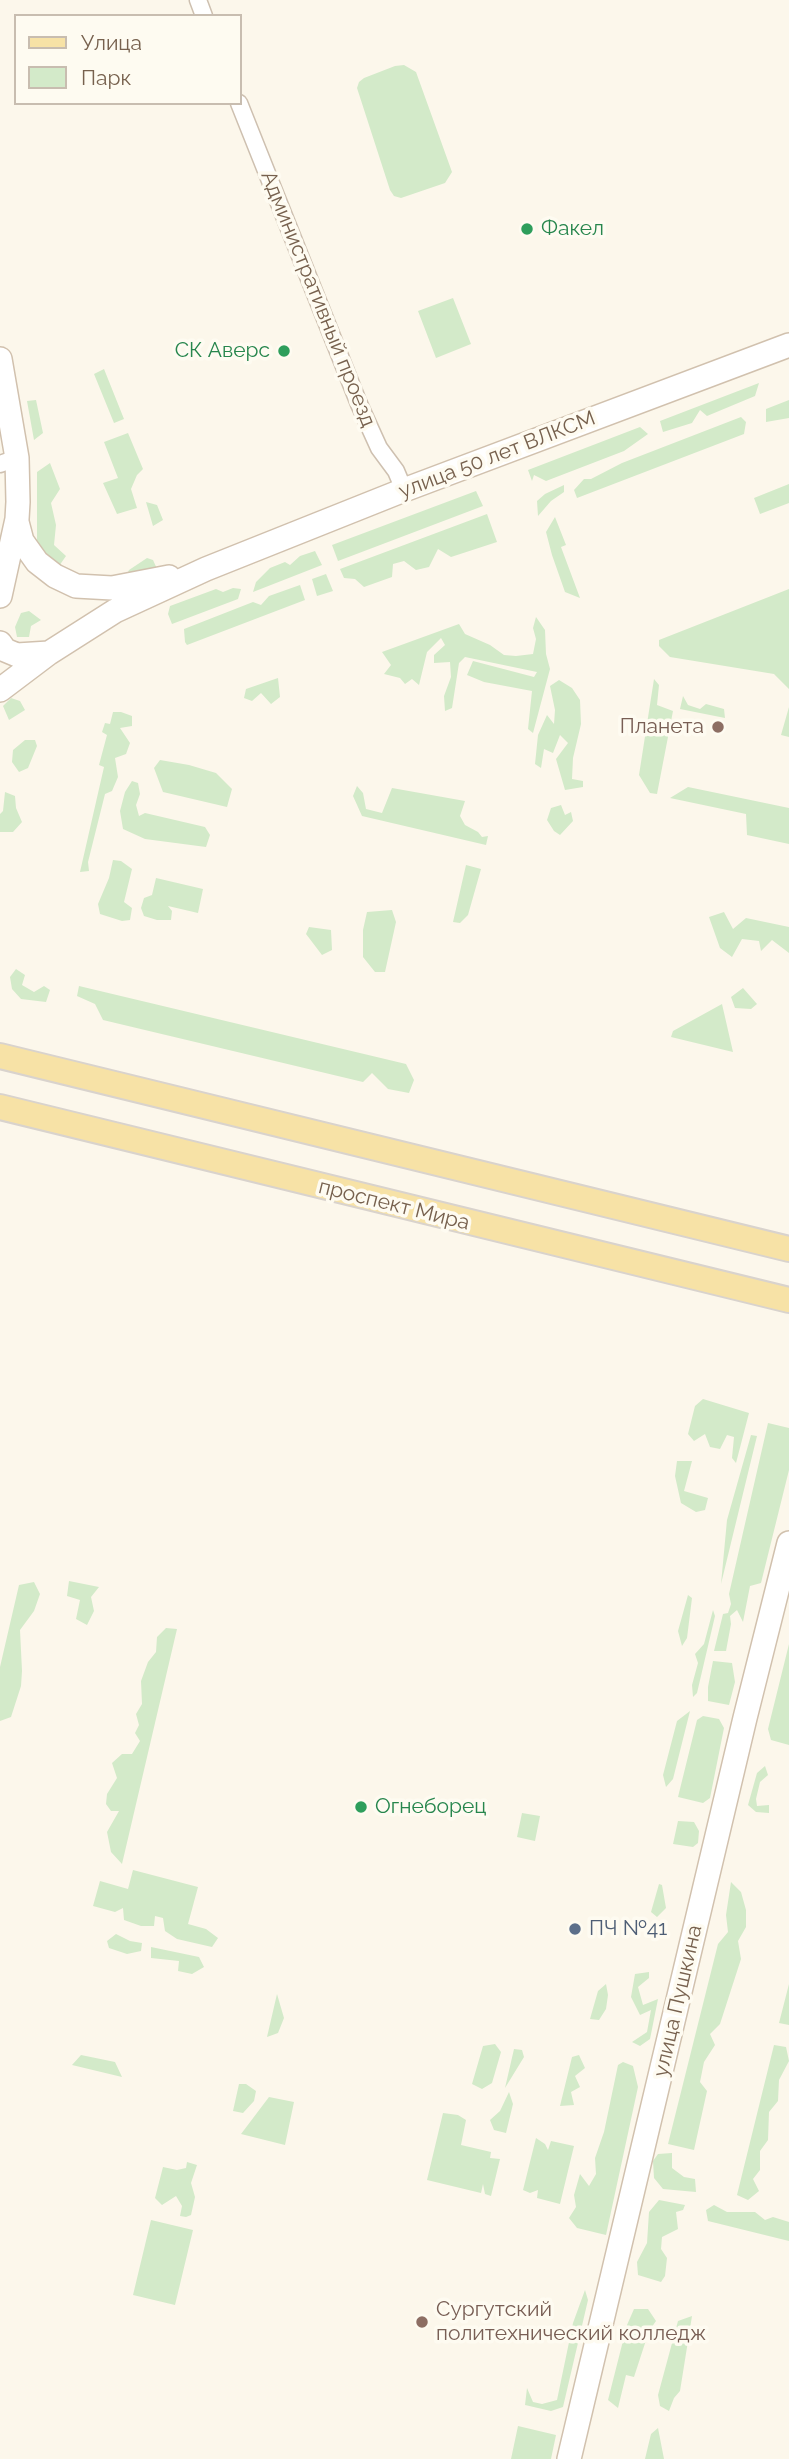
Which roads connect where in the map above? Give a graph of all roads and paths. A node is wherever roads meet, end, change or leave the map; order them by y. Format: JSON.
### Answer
{"nodes":[{"id":1,"x":240,"y":105,"type":"edge"},
{"id":2,"x":789,"y":345,"type":"edge"},
{"id":3,"x":0,"y":359,"type":"edge"},
{"id":4,"x":8,"y":461,"type":"edge"},
{"id":5,"x":404,"y":490,"type":"junction"},
{"id":6,"x":17,"y":519,"type":"junction"},
{"id":7,"x":206,"y":569,"type":"junction"},
{"id":8,"x":0,"y":596,"type":"edge"},
{"id":9,"x":0,"y":643,"type":"edge"},
{"id":10,"x":49,"y":653,"type":"junction"},
{"id":11,"x":0,"y":690,"type":"edge"},
{"id":12,"x":0,"y":1056,"type":"edge"},
{"id":13,"x":0,"y":1107,"type":"edge"},
{"id":14,"x":789,"y":1249,"type":"edge"},
{"id":15,"x":789,"y":1300,"type":"edge"},
{"id":16,"x":789,"y":1543,"type":"edge"},
{"id":17,"x":569,"y":2459,"type":"edge"}],
"edges":[{"from":1,"to":5,"type":"street","name":"Административный проезд"},
{"from":2,"to":5,"type":"main road","name":"улица 50 лет ВЛКСМ"},
{"from":3,"to":4,"type":"main road"},
{"from":4,"to":6,"type":"main road"},
{"from":5,"to":7,"type":"main road","name":"улица 50 лет ВЛКСМ"},
{"from":6,"to":7,"type":"main road","name":"улица 50 лет ВЛКСМ"},
{"from":6,"to":8,"type":"main road"},
{"from":7,"to":10,"type":"main road","name":"улица 50 лет ВЛКСМ"},
{"from":9,"to":10,"type":"main road"},
{"from":10,"to":11,"type":"main road","name":"улица 50 лет ВЛКСМ"},
{"from":12,"to":14,"type":"main road"},
{"from":13,"to":15,"type":"main road","name":"проспект Мира"},
{"from":16,"to":17,"type":"main road","name":"улица Пушкина"}]}
